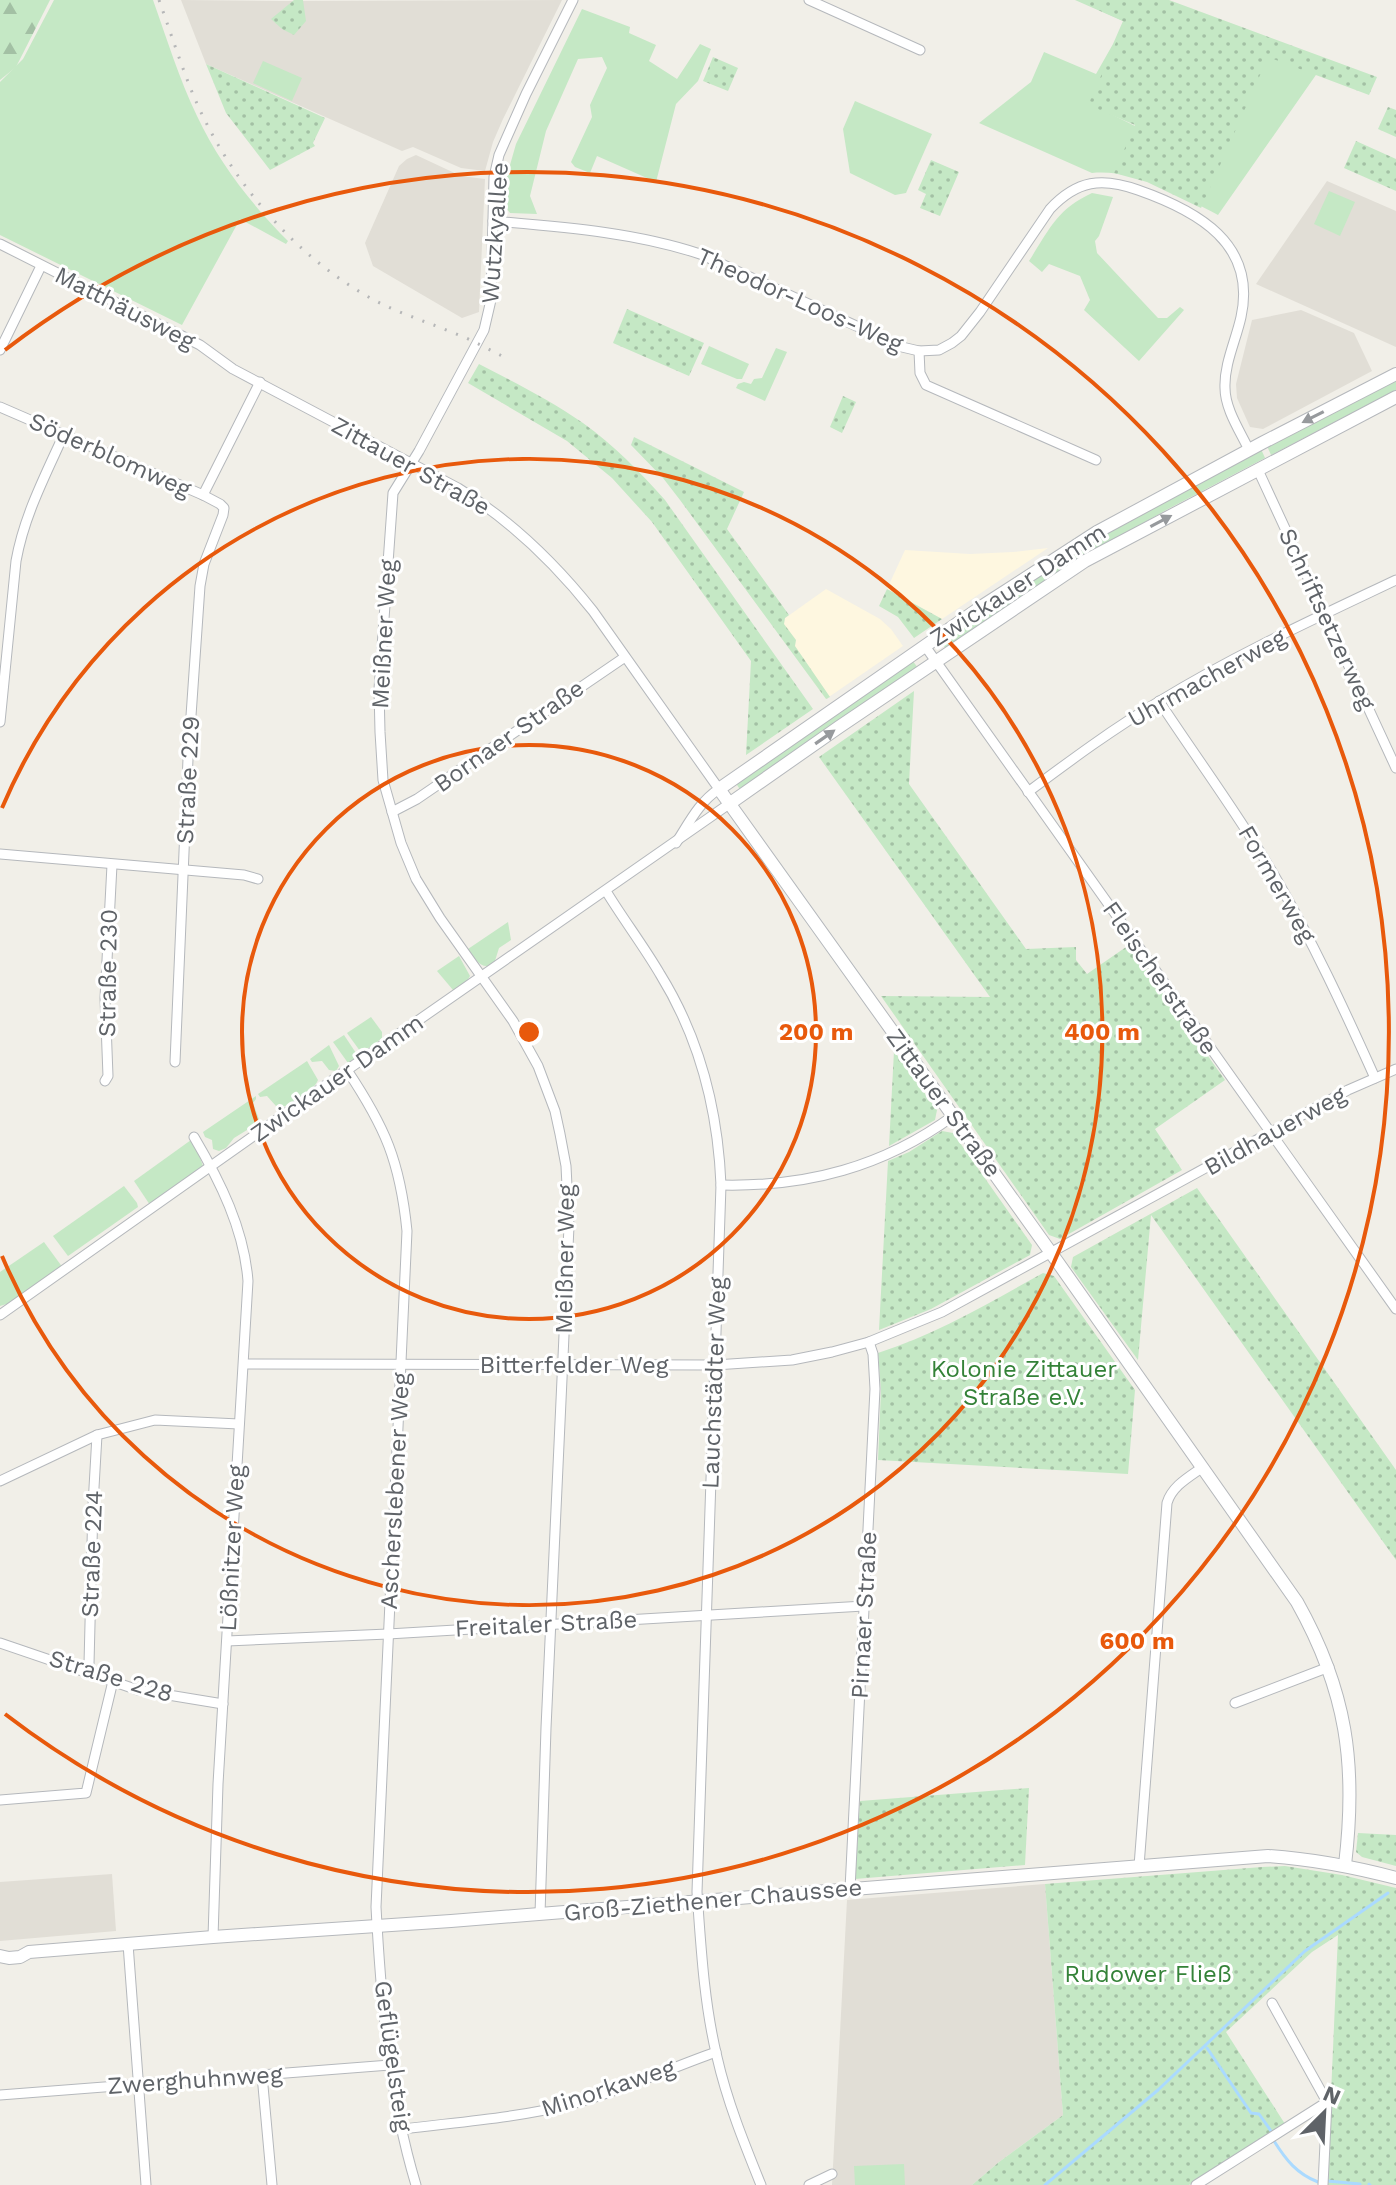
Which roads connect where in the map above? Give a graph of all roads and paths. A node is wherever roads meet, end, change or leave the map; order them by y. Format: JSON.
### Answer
{"nodes":[{"id":1,"x":573,"y":0,"type":"edge"},
{"id":2,"x":809,"y":0,"type":"edge"},
{"id":3,"x":920,"y":50,"type":"dead end"},
{"id":4,"x":493,"y":221,"type":"junction"},
{"id":5,"x":0,"y":244,"type":"edge"},
{"id":6,"x":41,"y":266,"type":"junction"},
{"id":7,"x":0,"y":350,"type":"edge"},
{"id":8,"x":919,"y":351,"type":"junction"},
{"id":9,"x":1396,"y":374,"type":"edge"},
{"id":10,"x":246,"y":376,"type":"joint"},
{"id":11,"x":260,"y":382,"type":"junction"},
{"id":12,"x":1396,"y":397,"type":"edge"},
{"id":13,"x":0,"y":407,"type":"edge"},
{"id":14,"x":64,"y":434,"type":"junction"},
{"id":15,"x":1249,"y":450,"type":"junction"},
{"id":16,"x":1096,"y":460,"type":"dead end"},
{"id":17,"x":411,"y":464,"type":"junction"},
{"id":18,"x":1258,"y":470,"type":"junction"},
{"id":19,"x":203,"y":495,"type":"junction"},
{"id":20,"x":220,"y":504,"type":"joint"},
{"id":21,"x":1396,"y":580,"type":"edge"},
{"id":22,"x":1325,"y":615,"type":"junction"},
{"id":23,"x":925,"y":646,"type":"junction"},
{"id":24,"x":625,"y":657,"type":"junction"},
{"id":25,"x":936,"y":661,"type":"junction"},
{"id":26,"x":1159,"y":701,"type":"junction"},
{"id":27,"x":0,"y":722,"type":"edge"},
{"id":28,"x":1396,"y":768,"type":"edge"},
{"id":29,"x":719,"y":789,"type":"junction"},
{"id":30,"x":1028,"y":792,"type":"junction"},
{"id":31,"x":729,"y":804,"type":"junction"},
{"id":32,"x":392,"y":812,"type":"junction"},
{"id":33,"x":676,"y":843,"type":"junction"},
{"id":34,"x":0,"y":854,"type":"edge"},
{"id":35,"x":112,"y":865,"type":"junction"},
{"id":36,"x":184,"y":871,"type":"junction"},
{"id":37,"x":258,"y":879,"type":"dead end"},
{"id":38,"x":606,"y":891,"type":"junction"},
{"id":39,"x":481,"y":978,"type":"junction"},
{"id":40,"x":175,"y":1062,"type":"dead end"},
{"id":41,"x":1396,"y":1069,"type":"edge"},
{"id":42,"x":347,"y":1070,"type":"junction"},
{"id":43,"x":1375,"y":1078,"type":"junction"},
{"id":44,"x":105,"y":1081,"type":"dead end"},
{"id":45,"x":953,"y":1116,"type":"junction"},
{"id":46,"x":1271,"y":1134,"type":"junction"},
{"id":47,"x":194,"y":1137,"type":"dead end"},
{"id":48,"x":211,"y":1165,"type":"junction"},
{"id":49,"x":721,"y":1185,"type":"junction"},
{"id":50,"x":1156,"y":1197,"type":"joint"},
{"id":51,"x":1051,"y":1254,"type":"junction"},
{"id":52,"x":1396,"y":1309,"type":"edge"},
{"id":53,"x":0,"y":1315,"type":"edge"},
{"id":54,"x":869,"y":1342,"type":"junction"},
{"id":55,"x":244,"y":1364,"type":"junction"},
{"id":56,"x":562,"y":1364,"type":"junction"},
{"id":57,"x":401,"y":1365,"type":"junction"},
{"id":58,"x":715,"y":1365,"type":"junction"},
{"id":59,"x":239,"y":1424,"type":"junction"},
{"id":60,"x":97,"y":1435,"type":"junction"},
{"id":61,"x":1203,"y":1467,"type":"junction"},
{"id":62,"x":0,"y":1481,"type":"edge"},
{"id":63,"x":864,"y":1606,"type":"junction"},
{"id":64,"x":705,"y":1615,"type":"junction"},
{"id":65,"x":552,"y":1623,"type":"junction"},
{"id":66,"x":388,"y":1634,"type":"junction"},
{"id":67,"x":227,"y":1641,"type":"junction"},
{"id":68,"x":0,"y":1643,"type":"edge"},
{"id":69,"x":1329,"y":1667,"type":"junction"},
{"id":70,"x":88,"y":1673,"type":"junction"},
{"id":71,"x":113,"y":1681,"type":"junction"},
{"id":72,"x":1235,"y":1703,"type":"dead end"},
{"id":73,"x":223,"y":1704,"type":"junction"},
{"id":74,"x":0,"y":1800,"type":"edge"},
{"id":75,"x":1345,"y":1865,"type":"junction"},
{"id":76,"x":1139,"y":1866,"type":"junction"},
{"id":77,"x":1396,"y":1878,"type":"edge"},
{"id":78,"x":850,"y":1889,"type":"junction"},
{"id":79,"x":698,"y":1902,"type":"junction"},
{"id":80,"x":540,"y":1914,"type":"junction"},
{"id":81,"x":376,"y":1926,"type":"junction"},
{"id":82,"x":213,"y":1937,"type":"junction"},
{"id":83,"x":128,"y":1944,"type":"junction"},
{"id":84,"x":0,"y":1955,"type":"edge"},
{"id":85,"x":1272,"y":2003,"type":"dead end"},
{"id":86,"x":716,"y":2052,"type":"junction"},
{"id":87,"x":390,"y":2065,"type":"junction"},
{"id":88,"x":262,"y":2075,"type":"junction"},
{"id":89,"x":139,"y":2084,"type":"junction"},
{"id":90,"x":0,"y":2095,"type":"edge"},
{"id":91,"x":1327,"y":2102,"type":"junction"},
{"id":92,"x":403,"y":2129,"type":"junction"},
{"id":93,"x":832,"y":2174,"type":"dead end"},
{"id":94,"x":146,"y":2185,"type":"edge"},
{"id":95,"x":272,"y":2185,"type":"edge"},
{"id":96,"x":416,"y":2185,"type":"edge"},
{"id":97,"x":761,"y":2185,"type":"edge"},
{"id":98,"x":809,"y":2185,"type":"edge"},
{"id":99,"x":1196,"y":2185,"type":"edge"},
{"id":100,"x":1323,"y":2185,"type":"edge"}],
"edges":[{"from":1,"to":4,"type":"street","name":"Wutzkyallee"},
{"from":2,"to":3,"type":"street"},
{"from":4,"to":8,"type":"street","name":"Theodor-Loos-Weg"},
{"from":4,"to":17,"type":"street","name":"Wutzkyallee"},
{"from":5,"to":6,"type":"street","name":"Matthäusweg"},
{"from":6,"to":7,"type":"street"},
{"from":6,"to":10,"type":"street","name":"Matthäusweg"},
{"from":8,"to":15,"type":"street","name":"Theodor-Loos-Weg"},
{"from":8,"to":16,"type":"street"},
{"from":9,"to":15,"type":"street","name":"Zwickauer Damm","one_way":true},
{"from":10,"to":11,"type":"street","name":"Zittauer Straße"},
{"from":11,"to":17,"type":"street","name":"Zittauer Straße"},
{"from":11,"to":19,"type":"street"},
{"from":12,"to":18,"type":"street","name":"Zwickauer Damm"},
{"from":13,"to":14,"type":"street","name":"Söderblomweg"},
{"from":14,"to":19,"type":"street","name":"Söderblomweg"},
{"from":14,"to":27,"type":"street"},
{"from":15,"to":23,"type":"street","name":"Zwickauer Damm"},
{"from":17,"to":24,"type":"street","name":"Zittauer Straße"},
{"from":17,"to":32,"type":"street","name":"Meißner Weg"},
{"from":18,"to":22,"type":"street","name":"Schriftsetzerweg"},
{"from":25,"to":18,"type":"street","name":"Zwickauer Damm","one_way":true},
{"from":19,"to":20,"type":"street","name":"Söderblomweg"},
{"from":20,"to":36,"type":"street","name":"Straße 229"},
{"from":21,"to":22,"type":"street","name":"Uhrmacherweg"},
{"from":22,"to":26,"type":"street","name":"Uhrmacherweg"},
{"from":22,"to":28,"type":"street","name":"Schriftsetzerweg"},
{"from":23,"to":25,"type":"street","name":"Fleischerstraße"},
{"from":23,"to":29,"type":"street","name":"Zwickauer Damm"},
{"from":24,"to":29,"type":"street","name":"Zittauer Straße"},
{"from":24,"to":32,"type":"street","name":"Bornaer Straße"},
{"from":25,"to":30,"type":"street","name":"Fleischerstraße"},
{"from":31,"to":25,"type":"street","name":"Zwickauer Damm","one_way":true},
{"from":26,"to":30,"type":"street","name":"Uhrmacherweg"},
{"from":26,"to":43,"type":"street","name":"Formerweg"},
{"from":29,"to":31,"type":"street","name":"Zittauer Straße"},
{"from":29,"to":33,"type":"street","name":"Zwickauer Damm"},
{"from":30,"to":46,"type":"street","name":"Fleischerstraße"},
{"from":31,"to":33,"type":"street","name":"Zwickauer Damm"},
{"from":31,"to":45,"type":"street","name":"Zittauer Straße"},
{"from":32,"to":39,"type":"street","name":"Meißner Weg"},
{"from":33,"to":38,"type":"street","name":"Zwickauer Damm"},
{"from":34,"to":35,"type":"street"},
{"from":35,"to":36,"type":"street"},
{"from":35,"to":44,"type":"street","name":"Straße 230"},
{"from":36,"to":37,"type":"street"},
{"from":36,"to":40,"type":"street","name":"Straße 229"},
{"from":38,"to":39,"type":"street","name":"Zwickauer Damm"},
{"from":38,"to":49,"type":"street","name":"Lauchstädter Weg"},
{"from":39,"to":42,"type":"street","name":"Zwickauer Damm"},
{"from":39,"to":56,"type":"street","name":"Meißner Weg"},
{"from":41,"to":43,"type":"street","name":"Bildhauerweg"},
{"from":42,"to":48,"type":"street","name":"Zwickauer Damm"},
{"from":42,"to":57,"type":"street","name":"Ascherslebener Weg"},
{"from":43,"to":46,"type":"street","name":"Bildhauerweg"},
{"from":45,"to":49,"type":"street"},
{"from":45,"to":51,"type":"street","name":"Zittauer Straße"},
{"from":46,"to":50,"type":"street","name":"Bildhauerweg"},
{"from":46,"to":52,"type":"street","name":"Fleischerstraße"},
{"from":47,"to":48,"type":"street"},
{"from":48,"to":53,"type":"street","name":"Zwickauer Damm"},
{"from":48,"to":55,"type":"street","name":"Lößnitzer Weg"},
{"from":49,"to":58,"type":"street","name":"Lauchstädter Weg"},
{"from":50,"to":51,"type":"street","name":"Bitterfelder Weg"},
{"from":51,"to":54,"type":"street","name":"Bitterfelder Weg"},
{"from":51,"to":61,"type":"street","name":"Zittauer Straße"},
{"from":54,"to":58,"type":"street","name":"Bitterfelder Weg"},
{"from":54,"to":63,"type":"street","name":"Pirnaer Straße"},
{"from":55,"to":57,"type":"street","name":"Bitterfelder Weg"},
{"from":55,"to":59,"type":"street","name":"Lößnitzer Weg"},
{"from":56,"to":57,"type":"street","name":"Bitterfelder Weg"},
{"from":56,"to":58,"type":"street","name":"Bitterfelder Weg"},
{"from":56,"to":65,"type":"street","name":"Meißner Weg"},
{"from":57,"to":66,"type":"street","name":"Ascherslebener Weg"},
{"from":58,"to":64,"type":"street","name":"Lauchstädter Weg"},
{"from":59,"to":60,"type":"street"},
{"from":59,"to":67,"type":"street","name":"Lößnitzer Weg"},
{"from":60,"to":62,"type":"street"},
{"from":60,"to":70,"type":"street","name":"Straße 224"},
{"from":61,"to":69,"type":"street","name":"Zittauer Straße"},
{"from":61,"to":76,"type":"street"},
{"from":63,"to":64,"type":"street","name":"Freitaler Straße"},
{"from":63,"to":78,"type":"street","name":"Pirnaer Straße"},
{"from":64,"to":65,"type":"street","name":"Freitaler Straße"},
{"from":64,"to":79,"type":"street","name":"Lauchstädter Weg"},
{"from":65,"to":66,"type":"street","name":"Freitaler Straße"},
{"from":65,"to":80,"type":"street","name":"Meißner Weg"},
{"from":66,"to":67,"type":"street","name":"Freitaler Straße"},
{"from":66,"to":81,"type":"street","name":"Ascherslebener Weg"},
{"from":67,"to":73,"type":"street","name":"Lößnitzer Weg"},
{"from":68,"to":70,"type":"street","name":"Straße 228"},
{"from":69,"to":72,"type":"street"},
{"from":69,"to":75,"type":"street","name":"Zittauer Straße"},
{"from":70,"to":71,"type":"street","name":"Straße 228"},
{"from":71,"to":73,"type":"street","name":"Straße 228"},
{"from":71,"to":74,"type":"street"},
{"from":73,"to":82,"type":"street","name":"Lößnitzer Weg"},
{"from":75,"to":76,"type":"street","name":"Groß-Ziethener Chaussee"},
{"from":75,"to":77,"type":"street","name":"Groß-Ziethener Chaussee"},
{"from":76,"to":78,"type":"street","name":"Groß-Ziethener Chaussee"},
{"from":78,"to":79,"type":"street","name":"Groß-Ziethener Chaussee"},
{"from":79,"to":80,"type":"street","name":"Groß-Ziethener Chaussee"},
{"from":79,"to":86,"type":"street","name":"Lauchstädter Weg"},
{"from":80,"to":81,"type":"street","name":"Groß-Ziethener Chaussee"},
{"from":81,"to":82,"type":"street","name":"Groß-Ziethener Chaussee"},
{"from":81,"to":87,"type":"street","name":"Geflügelsteig"},
{"from":82,"to":83,"type":"street","name":"Groß-Ziethener Chaussee"},
{"from":83,"to":84,"type":"street","name":"Groß-Ziethener Chaussee"},
{"from":83,"to":89,"type":"street"},
{"from":85,"to":91,"type":"street"},
{"from":86,"to":92,"type":"street","name":"Minorkaweg"},
{"from":86,"to":97,"type":"street","name":"Lauchstädter Weg"},
{"from":87,"to":88,"type":"street","name":"Zwerghuhnweg"},
{"from":87,"to":92,"type":"street","name":"Geflügelsteig"},
{"from":88,"to":89,"type":"street","name":"Zwerghuhnweg"},
{"from":88,"to":95,"type":"street"},
{"from":89,"to":90,"type":"street","name":"Zwerghuhnweg"},
{"from":89,"to":94,"type":"street"},
{"from":91,"to":99,"type":"street"},
{"from":91,"to":100,"type":"street"},
{"from":92,"to":96,"type":"street","name":"Geflügelsteig"},
{"from":93,"to":98,"type":"street"}]}
